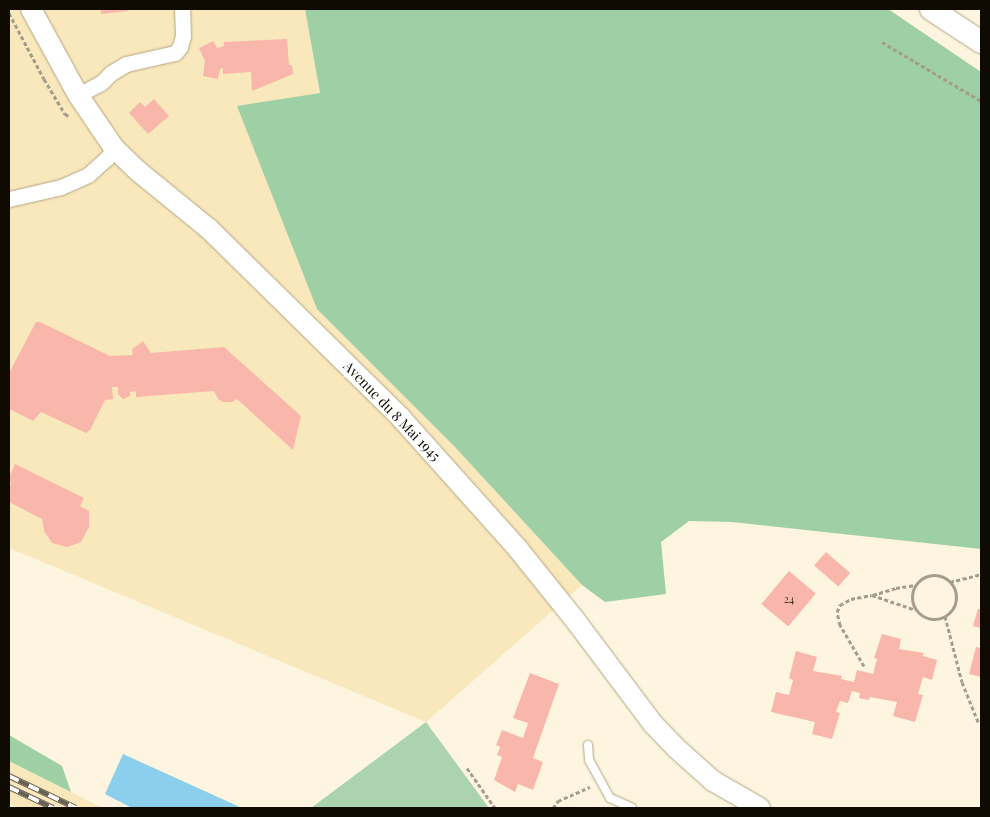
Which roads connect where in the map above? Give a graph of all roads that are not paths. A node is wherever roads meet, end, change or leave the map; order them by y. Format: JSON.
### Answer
{"nodes":[{"id":1,"x":31,"y":9,"type":"edge"},
{"id":2,"x":182,"y":9,"type":"edge"},
{"id":3,"x":930,"y":9,"type":"edge"},
{"id":4,"x":981,"y":42,"type":"edge"},
{"id":5,"x":78,"y":95,"type":"junction"},
{"id":6,"x":114,"y":148,"type":"junction"},
{"id":7,"x":9,"y":199,"type":"edge"},
{"id":8,"x":588,"y":745,"type":"dead end"},
{"id":9,"x":632,"y":808,"type":"edge"},
{"id":10,"x":760,"y":808,"type":"edge"}],
"edges":[{"from":1,"to":5,"type":"main road","name":"Avenue du 8 Mai 1945"},
{"from":2,"to":5,"type":"street"},
{"from":3,"to":4,"type":"main road"},
{"from":5,"to":6,"type":"main road","name":"Avenue du 8 Mai 1945"},
{"from":6,"to":7,"type":"street"},
{"from":6,"to":10,"type":"main road","name":"Avenue du 8 Mai 1945"},
{"from":8,"to":9,"type":"lane"}]}
